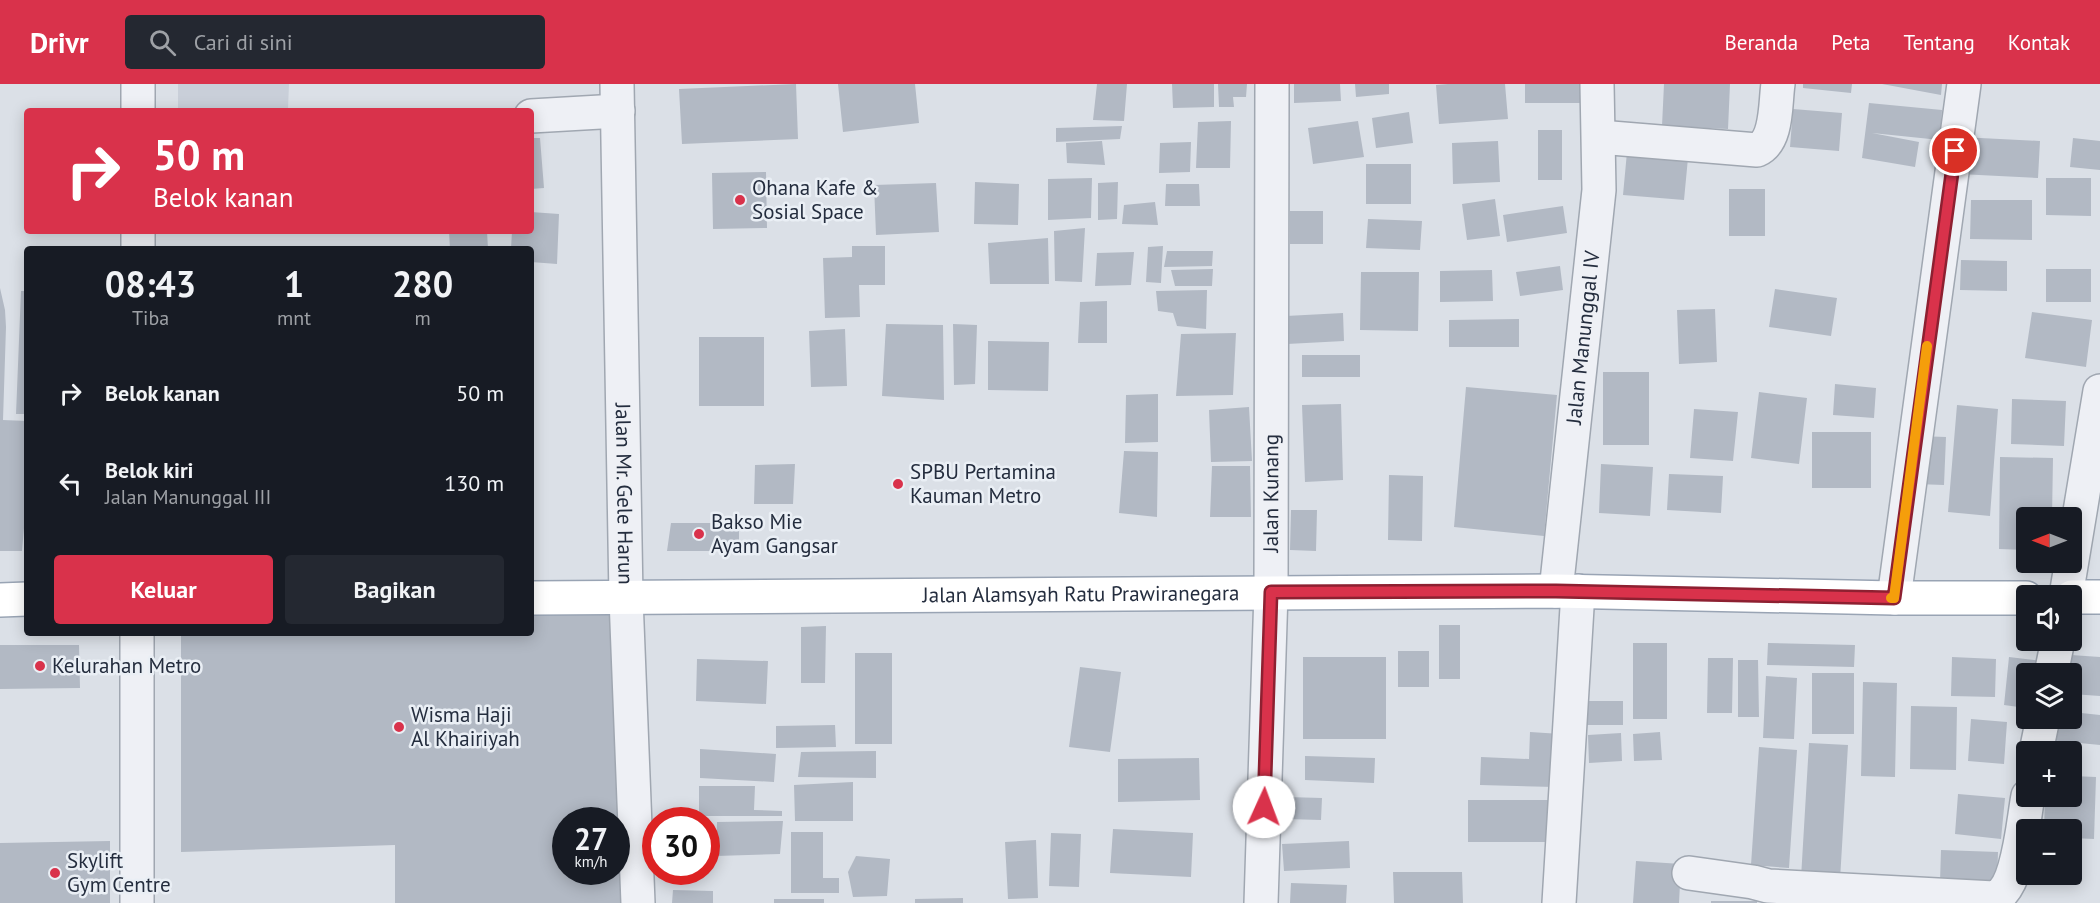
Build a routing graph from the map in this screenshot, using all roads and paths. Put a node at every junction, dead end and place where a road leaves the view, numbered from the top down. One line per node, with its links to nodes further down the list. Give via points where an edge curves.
1 (138, 84): 7 (street)
2 (1272, 84): 13 (street, Jalan Kunang)
3 (1596, 84): 9 (street, Jalan Manunggal IV)
4 (1778, 84): 9 (street, via 1770,138 1757,150)
5 (1964, 84): 18 (street)
6 (617, 97): 8 (street); 17 (street, Jalan Mr. Gele Harun)
7 (138, 108)
8 (534, 115)
9 (1599, 137): 12 (street, Jalan Manunggal IV, via 1599,190)
10 (2100, 392): 11 (street)
11 (2068, 585)
12 (1567, 591): 13 (main road, Jalan Alamsyah Ratu Prawiranegara); 18 (main road, Jalan Alamsyah Ratu Prawiranegara); 28 (street, Jalan Manunggal IV)
13 (1271, 592): 17 (main road, Jalan Alamsyah Ratu Prawiranegara); 27 (street, Jalan Kunang)
14 (2082, 597): 15 (main road)
15 (2100, 597)
16 (534, 598): 17 (main road, Jalan Alamsyah Ratu Prawiranegara)
17 (626, 598): 26 (street, Jalan Mr. Gele Harun)
18 (1894, 598): 19 (main road, Jalan Alamsyah Ratu Prawiranegara)
19 (2016, 598)
20 (24, 599): 21 (main road)
21 (0, 600)
22 (136, 636): 25 (street)
23 (2026, 807): 24 (street, via 2014,874 2005,890 1994,898 1768,886)
24 (1689, 873)
25 (137, 903)
26 (638, 903)
27 (1260, 903)
28 (1559, 903)

